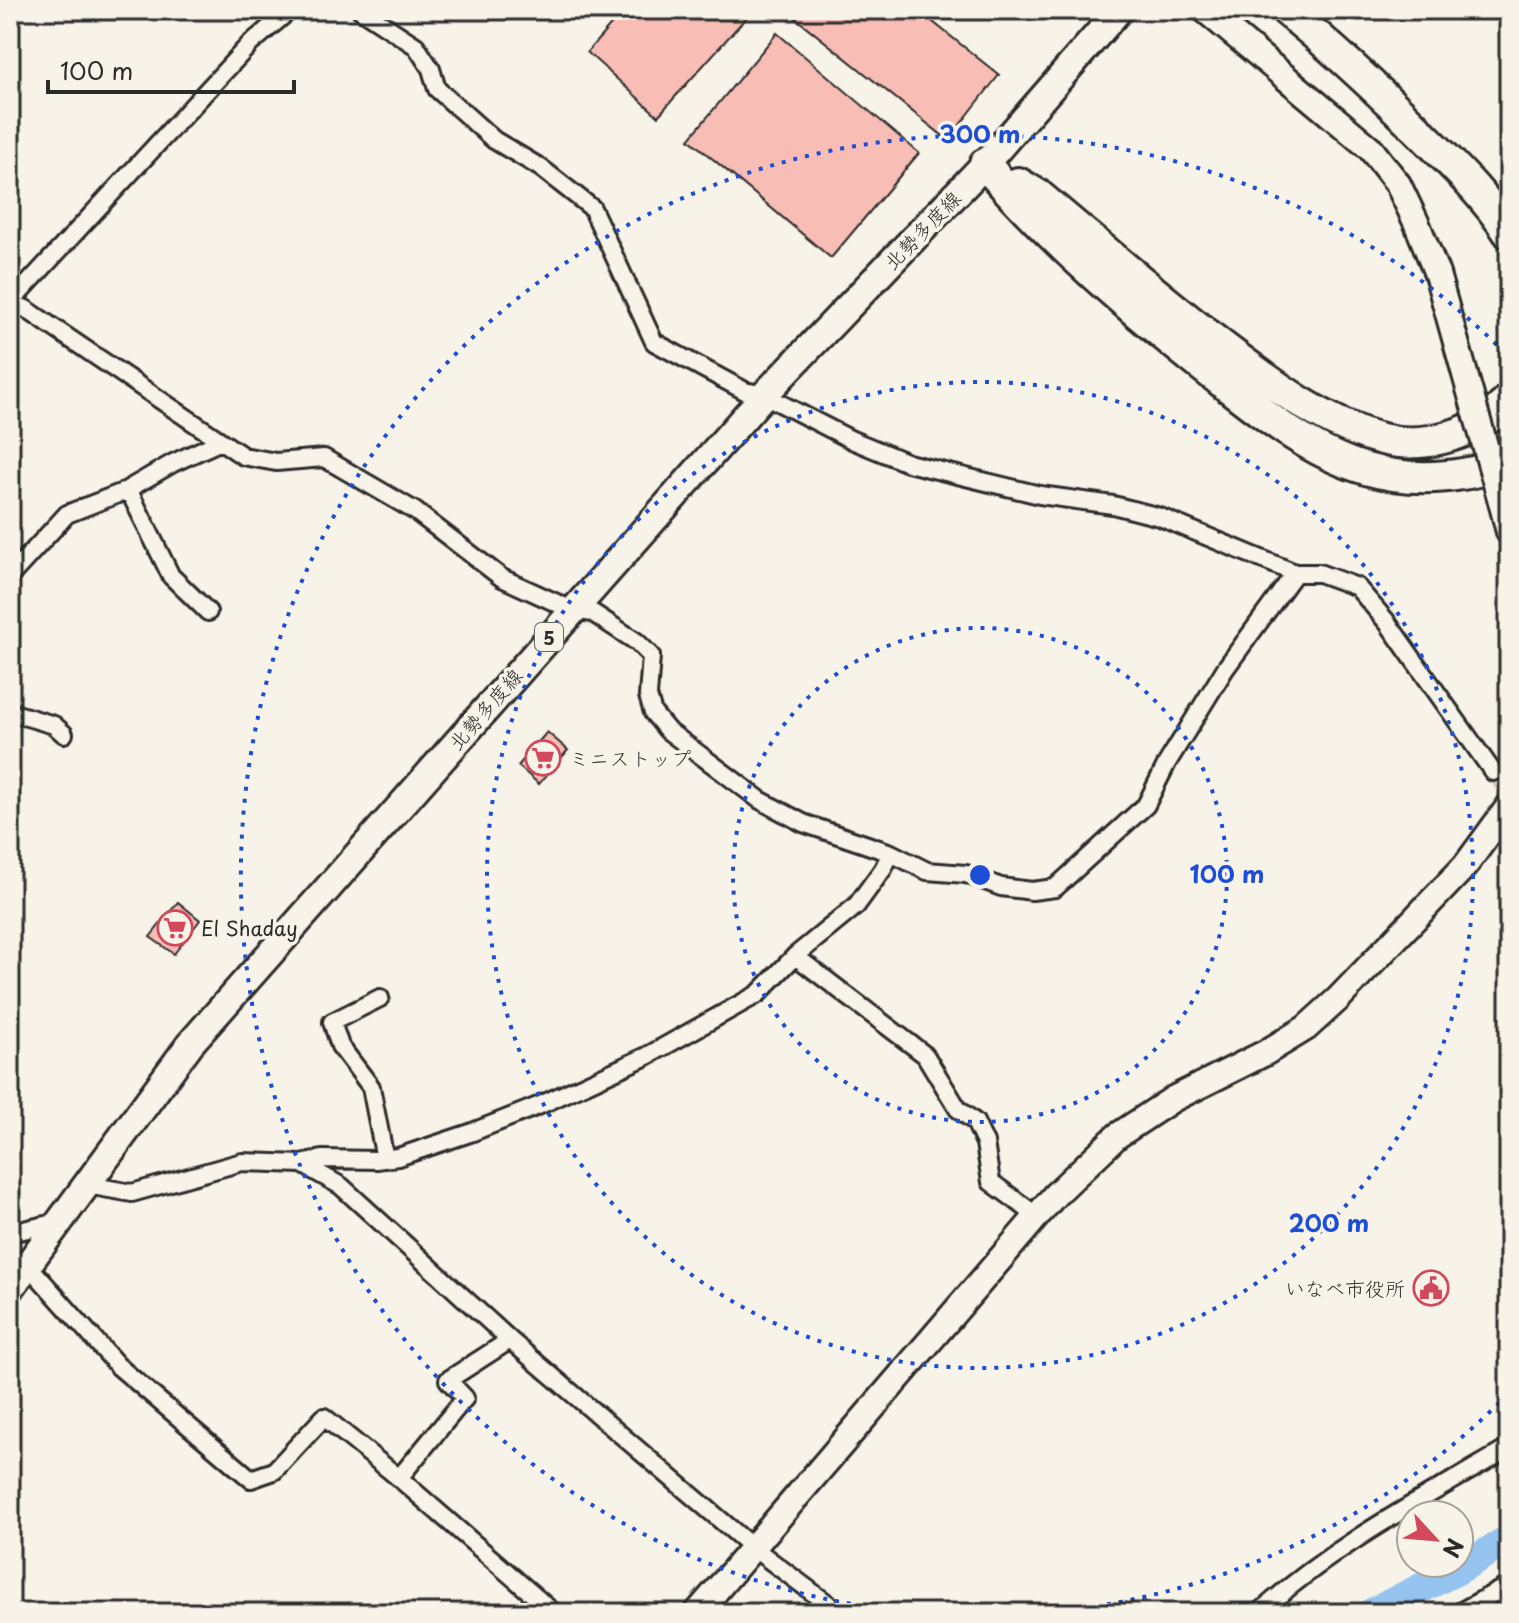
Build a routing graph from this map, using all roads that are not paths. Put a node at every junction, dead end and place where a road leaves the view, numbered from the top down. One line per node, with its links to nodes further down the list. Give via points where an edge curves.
1 (290, 10): 8 (street, via 249,45)
2 (361, 10): 9 (street, via 416,46 437,89 494,140 592,208 654,342 745,391)
3 (1119, 10): 6 (main road, 北勢多度線 / 5)
4 (1205, 10): 14 (street, bridge, via 1370,148 1398,184 1437,274)
5 (1286, 10): 7 (highway, via 1440,152)
6 (985, 164): 9 (main road, 北勢多度線 / 5); 10 (highway, via 1038,195 1237,357 1295,399 1343,425 1413,443 1456,434 1487,419); 12 (highway, via 1025,210 1145,320 1288,432 1365,469 1397,475 1462,475)
7 (1509, 233)
8 (10, 303): 11 (street)
9 (764, 395): 15 (street, via 908,463 1160,517); 17 (main road, 北勢多度線 / 5)
10 (1509, 399)
11 (221, 441): 13 (street); 17 (street, via 243,456 276,462 324,458 415,511 502,578)
12 (1509, 462)
13 (128, 489): 16 (street, via 67,514); 18 (street, via 171,576)
14 (1509, 532)
15 (1295, 573): 21 (street, via 1319,573 1357,587); 23 (street, via 1225,669 1146,805 1055,888 1001,887 966,874 927,871)
16 (10, 576)
17 (572, 610): 23 (street, via 593,613 651,656 648,696 667,730 760,800 803,823); 28 (main road, 北勢多度線 / 5, via 190,1044)
18 (208, 612)
19 (10, 712): 20 (street, via 54,725)
20 (64, 734)
21 (1493, 772)
22 (1509, 806): 29 (street, via 1465,866 1306,1028 1173,1099 1117,1136)
23 (891, 853): 24 (street, via 856,906)
24 (795, 956): 26 (street, via 758,994 647,1056 511,1117); 29 (street, via 925,1055 958,1109 975,1122 985,1143 991,1182)
25 (380, 998): 26 (street, via 332,1022 340,1046 371,1087)
26 (385, 1159): 27 (street)
27 (302, 1164): 28 (street, via 242,1162 132,1193); 34 (street, via 341,1186)
28 (87, 1185): 30 (main road, 北勢多度線 / 5)
29 (1037, 1216): 37 (street)
30 (59, 1222): 31 (street); 32 (main road, 北勢多度線 / 5)
31 (10, 1233)
32 (28, 1265): 33 (main road, 北勢多度線 / 5); 36 (street, via 118,1366 251,1479 274,1471 324,1417)
33 (10, 1289)
34 (510, 1340): 36 (street, via 448,1380 465,1398); 37 (street)
35 (1509, 1448): 42 (street, via 1330,1557)
36 (399, 1478): 40 (street)
37 (752, 1547): 39 (street); 41 (street)
38 (1509, 1585): 43 (street)
39 (833, 1611)
40 (554, 1613)
41 (697, 1613)
42 (1259, 1613)
43 (1458, 1613)

